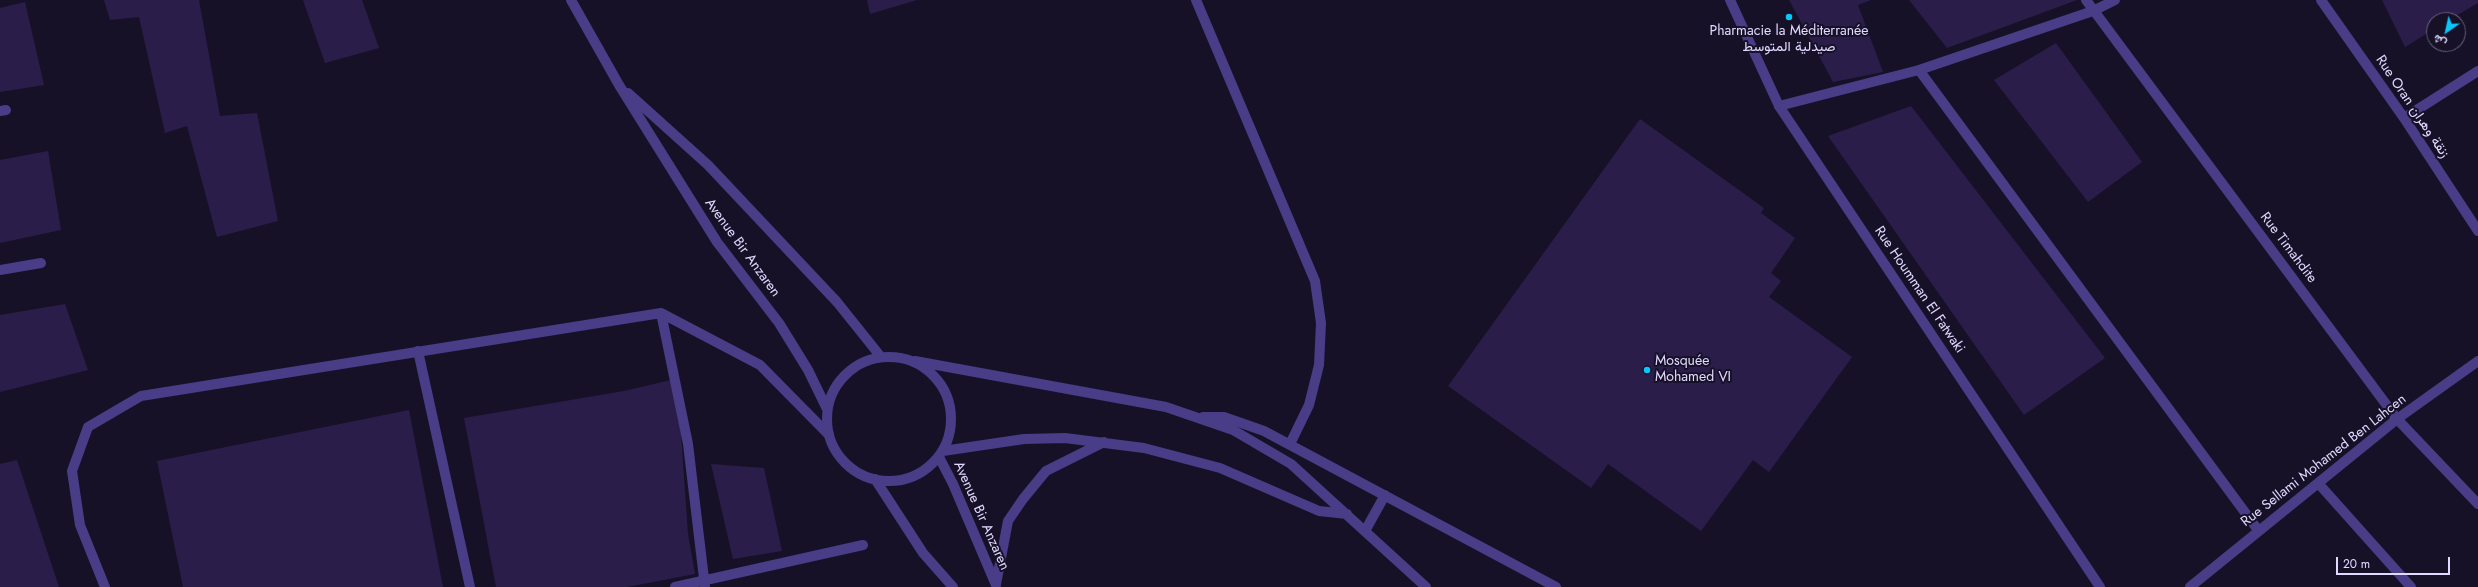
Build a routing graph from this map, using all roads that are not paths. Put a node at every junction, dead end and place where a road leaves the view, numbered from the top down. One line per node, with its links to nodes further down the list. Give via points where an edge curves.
1 (571, 0): 10 (street, Avenue Bir Anzaren)
2 (1196, 0): 26 (street, via 1315,281 1321,323 1319,364 1309,405)
3 (1730, 0): 11 (street, Rue Houmman El Fatwaki)
4 (2086, 0): 7 (street, Rue Timahdite)
5 (2115, 0): 7 (street)
6 (2322, 0): 12 (street, Rue Oran زنقة وهران)
7 (2094, 10): 8 (street); 23 (street, Rue Timahdite)
8 (1919, 70): 11 (street); 33 (street)
9 (2478, 71): 12 (street)
10 (619, 85): 18 (street, Avenue Bir Anzaren, via 708,165 837,302); 21 (street, Avenue Bir Anzaren, via 717,242 780,323 808,370)
11 (1780, 106): 44 (street, Rue Houmman El Fatwaki)
12 (2404, 118): 13 (street, Rue Oran زنقة وهران)
13 (2478, 231)
14 (41, 263): 15 (street)
15 (0, 270)
16 (661, 312): 17 (street); 24 (street, via 760,365); 36 (street, via 688,444)
17 (418, 351): 38 (street, via 141,396 88,427 72,471 80,525); 39 (street)
18 (881, 356): 19 (street); 21 (street, via 862,362 846,373 833,390)
19 (915, 361): 22 (street, via 1166,407); 27 (street, via 936,377 950,400 952,426)
20 (2478, 361): 23 (street, Rue Sellami Mohamed Ben Lahcen)
21 (827, 409): 24 (street)
22 (1202, 417): 26 (street, via 1224,417 1244,423); 32 (street, via 1233,430 1291,464)
23 (2397, 419): 29 (street, Rue Sellami Mohamed Ben Lahcen); 31 (street, Rue Timahdite)
24 (829, 436): 28 (street, via 846,464 859,474)
25 (1105, 442): 27 (street, via 1065,438 1024,438); 32 (street, via 1183,456 1257,482 1305,506 1333,514); 37 (street, via 1046,471 1024,499 1008,521)
26 (1290, 444): 30 (street)
27 (941, 454): 28 (street, via 917,475 889,481); 37 (street, Avenue Bir Anzaren)
28 (874, 479): 41 (street, via 923,553)
29 (2318, 483): 33 (street, Rue Sellami Mohamed Ben Lahcen); 46 (street)
30 (1385, 495): 34 (street); 43 (street)
31 (2478, 504)
32 (1347, 514): 34 (street)
33 (2258, 530): 45 (street, Rue Sellami Mohamed Ben Lahcen)
34 (1365, 532): 42 (street)
35 (863, 545): 36 (street)
36 (704, 584): 40 (street)
37 (996, 586)
38 (105, 587)
39 (470, 587)
40 (675, 587)
41 (953, 587)
42 (1426, 587)
43 (1556, 587)
44 (2100, 587)
45 (2190, 587)
46 (2411, 587)

